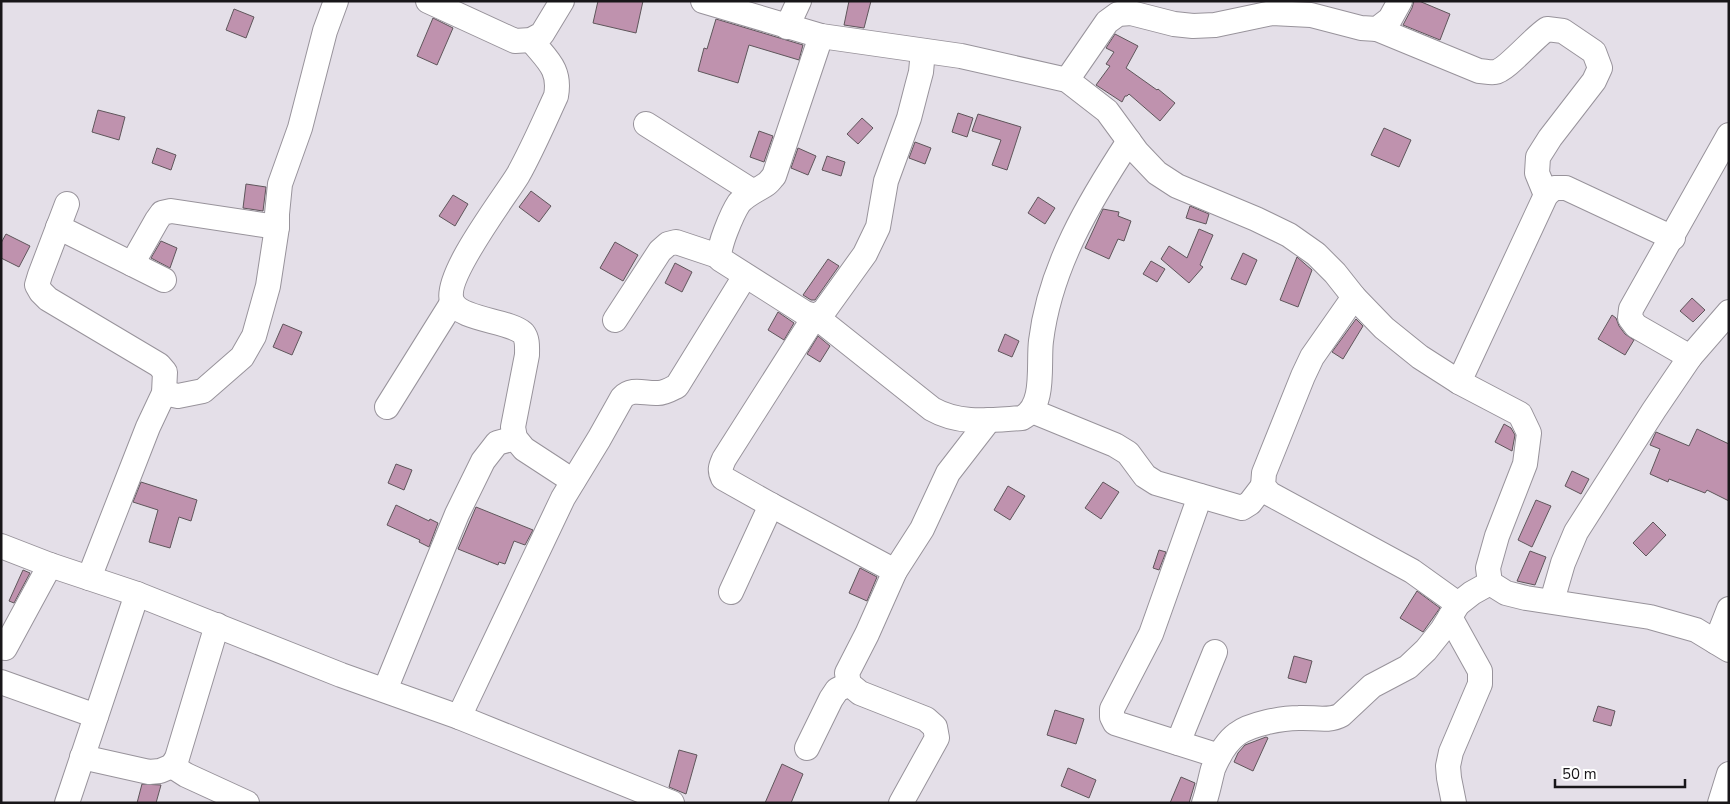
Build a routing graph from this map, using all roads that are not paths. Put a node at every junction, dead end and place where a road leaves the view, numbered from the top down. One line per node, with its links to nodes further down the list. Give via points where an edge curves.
1 (336, 1): 22 (street, via 300,128 280,184)
2 (428, 1): 12 (street, via 515,41)
3 (562, 1): 12 (street, via 542,34)
4 (703, 1): 7 (street)
5 (799, 1): 9 (street)
6 (1400, 1): 10 (street, via 1390,19)
7 (743, 7): 9 (street)
8 (1116, 8): 10 (street, via 1193,26 1215,26 1272,13 1310,15); 14 (street)
9 (787, 27): 11 (street)
10 (1377, 29): 19 (street, via 1479,71 1496,72 1547,29 1563,31 1594,52 1600,68 1594,81 1538,157 1537,174)
11 (820, 36): 13 (street); 18 (street, via 774,176 766,185)
12 (531, 40): 29 (street, via 556,72 559,85 556,96 519,173 452,283)
13 (923, 51): 14 (street, via 961,56); 31 (street, via 909,118 886,181 878,227 865,254 824,311)
14 (1067, 80): 17 (street, via 1107,112)
15 (646, 124): 18 (street)
16 (1729, 135): 23 (street)
17 (1129, 141): 28 (street, via 1157,173 1176,186 1289,235 1316,254); 37 (street, via 1092,198 1061,261 1041,341 1038,398)
18 (752, 191): 24 (street, via 739,204)
19 (1546, 195): 23 (street, via 1554,188 1566,188); 34 (street)
20 (67, 204): 21 (street)
21 (58, 227): 25 (street); 35 (street, via 37,285 41,292 158,365 165,372)
22 (277, 227): 25 (street, via 170,211 162,213); 35 (street, via 261,316 242,357 203,391 178,396)
23 (1672, 238): 33 (street, via 1631,309 1630,318 1636,326)
24 (718, 256): 26 (street); 32 (street, via 676,242 668,244 660,251)
25 (132, 264): 27 (street)
26 (745, 276): 31 (street, via 804,313); 40 (street, via 677,386 659,393 635,391 626,394)
27 (164, 280)
28 (1354, 297): 34 (street, via 1391,334); 41 (street, via 1312,357 1264,473)
29 (452, 303): 36 (street); 39 (street, via 461,310 512,327 523,334 528,343 513,427)
30 (1729, 312): 33 (street)
31 (815, 316): 38 (street, via 932,409 965,420); 43 (street, via 721,466 724,478)
32 (615, 320)
33 (1690, 357): 51 (street, via 1576,532)
34 (1459, 382): 48 (street, via 1520,414 1529,433 1525,464 1488,568)
35 (164, 393): 47 (street)
36 (387, 407)
37 (1032, 411): 38 (street, via 1022,418); 42 (street, via 1115,445 1128,453 1145,476 1156,483)
38 (989, 420): 46 (street, via 948,473 922,529)
39 (515, 438): 40 (street, via 524,449); 60 (street, via 497,443 483,461 457,514)
40 (573, 481): 62 (street)
41 (1262, 486): 42 (street, via 1250,503 1242,508); 53 (street, via 1270,494 1412,571)
42 (1200, 496): 63 (street, via 1151,634 1112,710 1115,723)
43 (770, 505): 46 (street); 49 (street)
44 (1, 546): 45 (street)
45 (50, 565): 47 (street); 56 (street)
46 (895, 571): 59 (street, via 847,674)
47 (89, 578): 50 (street)
48 (1490, 584): 51 (street, via 1513,595); 53 (street, via 1472,593)
49 (731, 592)
50 (137, 594): 54 (street); 61 (street)
51 (1552, 601): 55 (street, via 1650,617 1696,630)
52 (1729, 609): 55 (street)
53 (1454, 611): 65 (street, via 1426,650 1408,667 1372,686 1341,715 1335,718 1293,718 1246,729 1229,742); 74 (street, via 1480,671 1480,684 1450,752 1448,778)
54 (217, 625): 60 (street); 67 (street)
55 (1722, 646)
56 (5, 648)
57 (1215, 652): 63 (street)
58 (1, 682): 61 (street)
59 (848, 684): 64 (street, via 837,690 831,699); 72 (street, via 860,693 926,719 935,727 937,738)
60 (385, 690): 62 (street)
61 (96, 716): 66 (street)
62 (459, 717): 71 (street)
63 (1178, 743): 65 (street)
64 (807, 748)
65 (1220, 756): 73 (street)
66 (82, 757): 67 (street, via 148,772); 69 (street)
67 (172, 766): 70 (street)
68 (1729, 774): 75 (street)
69 (67, 803)
70 (247, 803)
71 (672, 803)
72 (901, 803)
73 (1204, 803)
74 (1454, 803)
75 (1720, 803)

